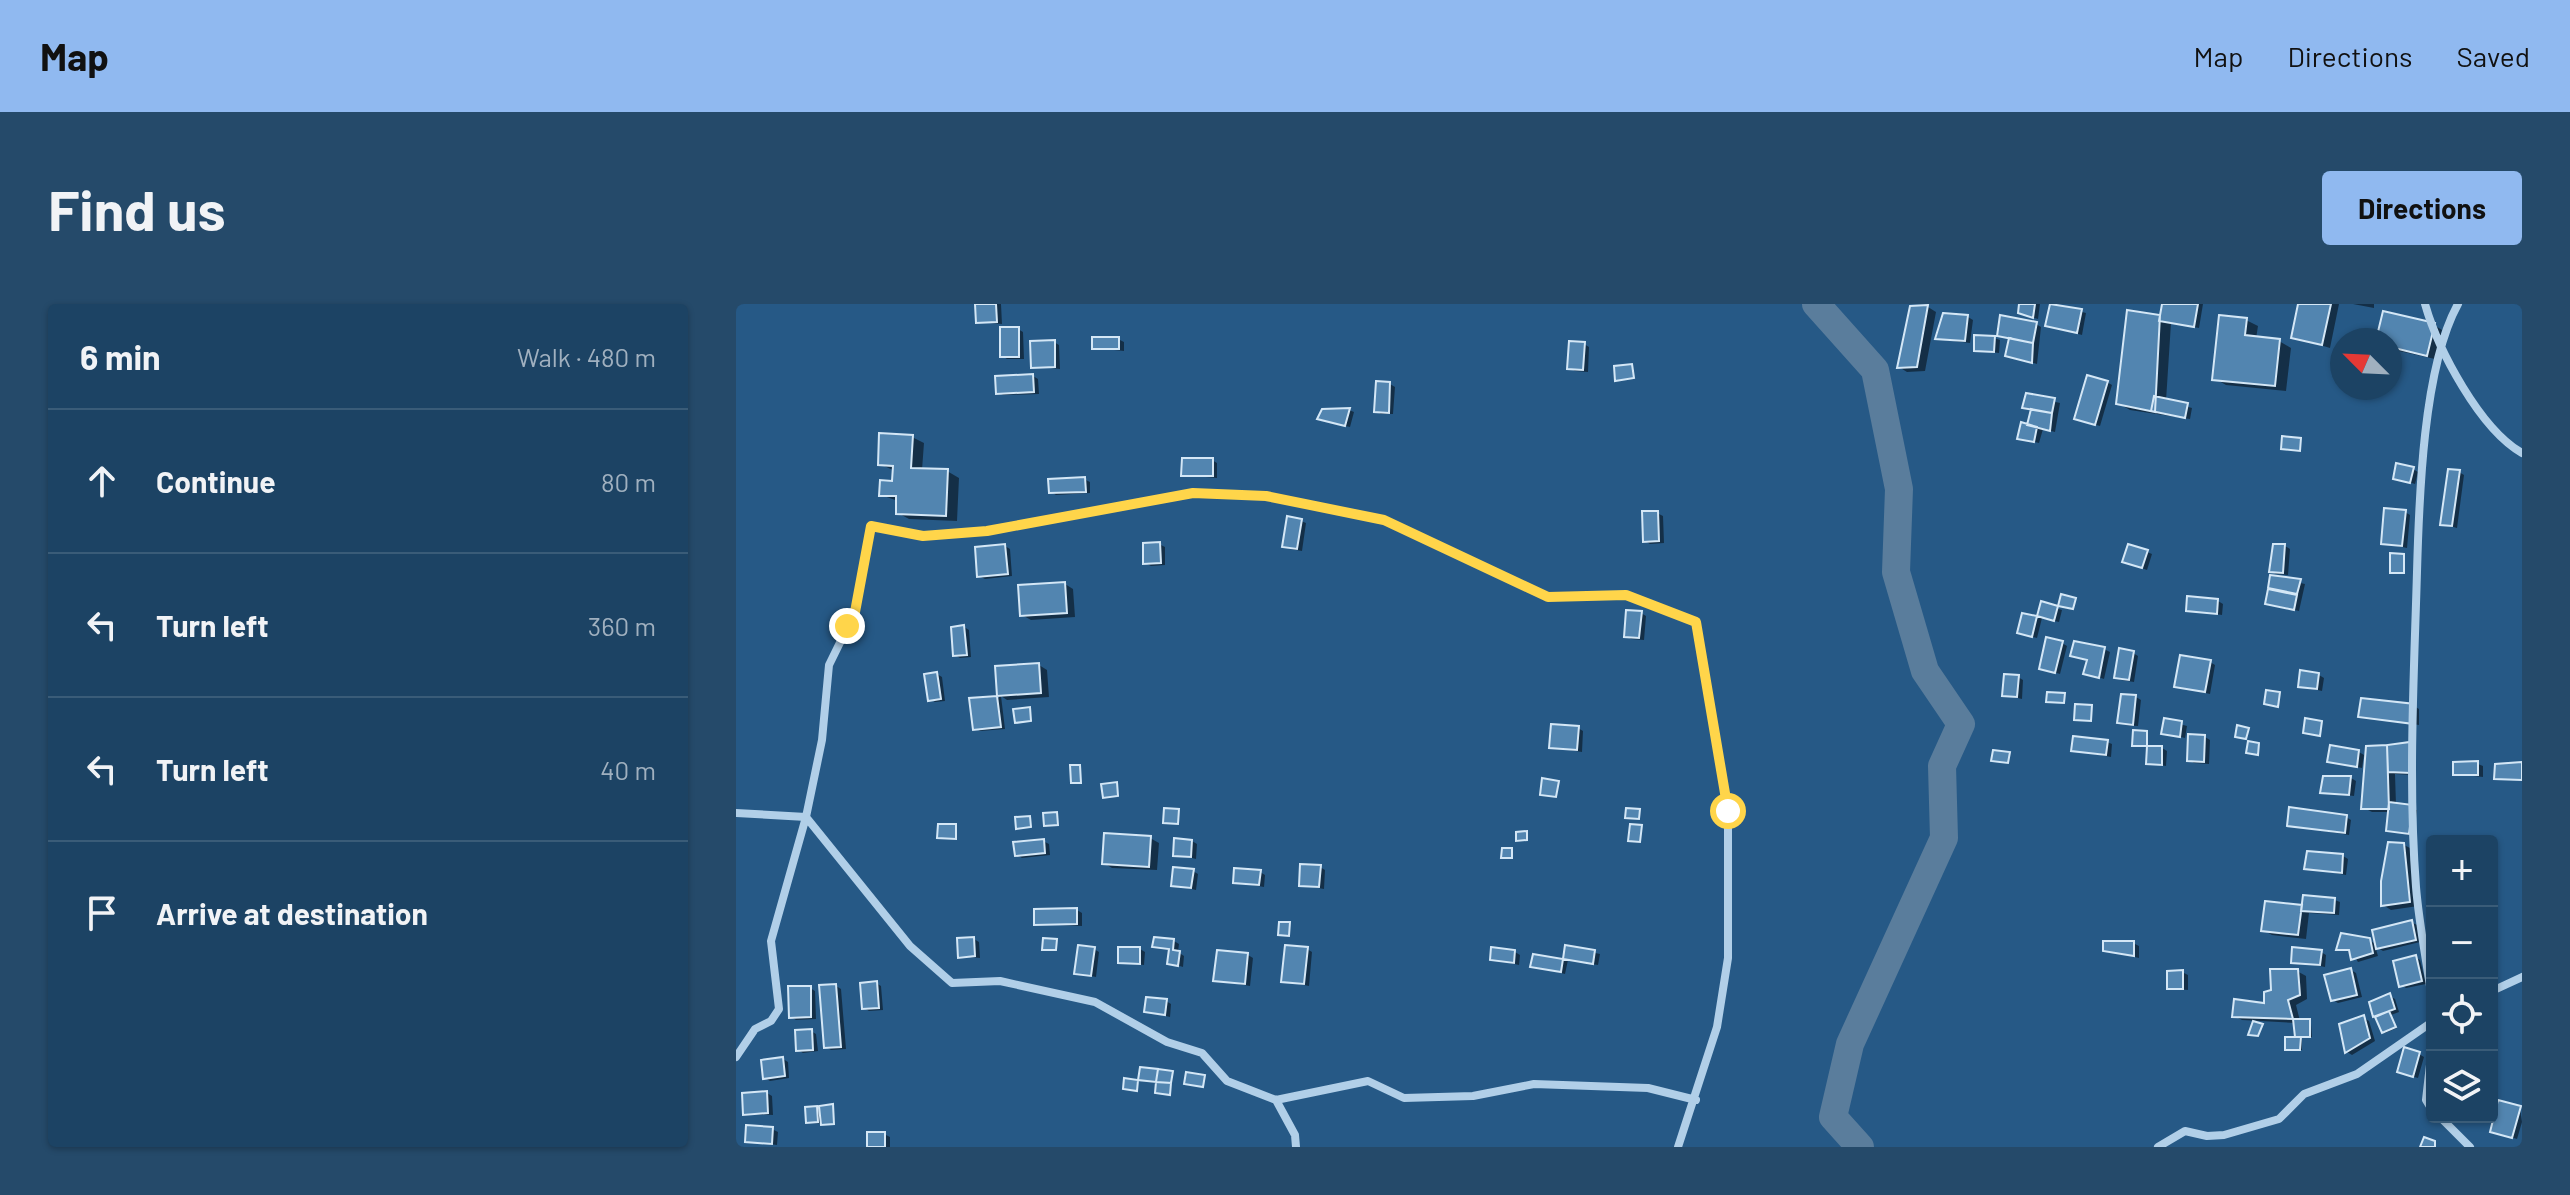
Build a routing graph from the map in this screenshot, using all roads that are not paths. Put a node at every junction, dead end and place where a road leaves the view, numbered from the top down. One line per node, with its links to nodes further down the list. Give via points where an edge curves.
1 (2425, 304): 3 (street)
2 (2458, 304): 3 (street)
3 (2441, 346): 4 (street, via 2486,418); 8 (street, via 2418,531 2413,804 2416,888)
4 (2522, 453)
5 (736, 813): 6 (street)
6 (806, 817): 11 (street, via 771,941 779,1009 771,1021 755,1029); 12 (street, via 910,946 952,983 1000,981 1095,1002 1167,1042 1202,1053 1227,1081); 13 (street, via 822,740 829,665 855,612 871,526 923,536 987,531 1193,493 1266,496 1384,520 1548,597 1626,595 1696,622 1728,811 1728,958 1717,1027)
7 (2522, 977): 9 (street)
8 (2429, 979)
9 (2498, 988)
10 (2426, 1026): 17 (street, via 2357,1074 2304,1094 2279,1119 2224,1135 2185,1131)
11 (736, 1057)
12 (1276, 1100): 13 (street, via 1368,1081 1404,1098 1473,1096 1534,1084 1648,1088); 15 (street)
13 (1696, 1100): 16 (street)
14 (2446, 1123): 18 (street)
15 (1296, 1147)
16 (1678, 1147)
17 (2158, 1147)
18 (2470, 1147)

